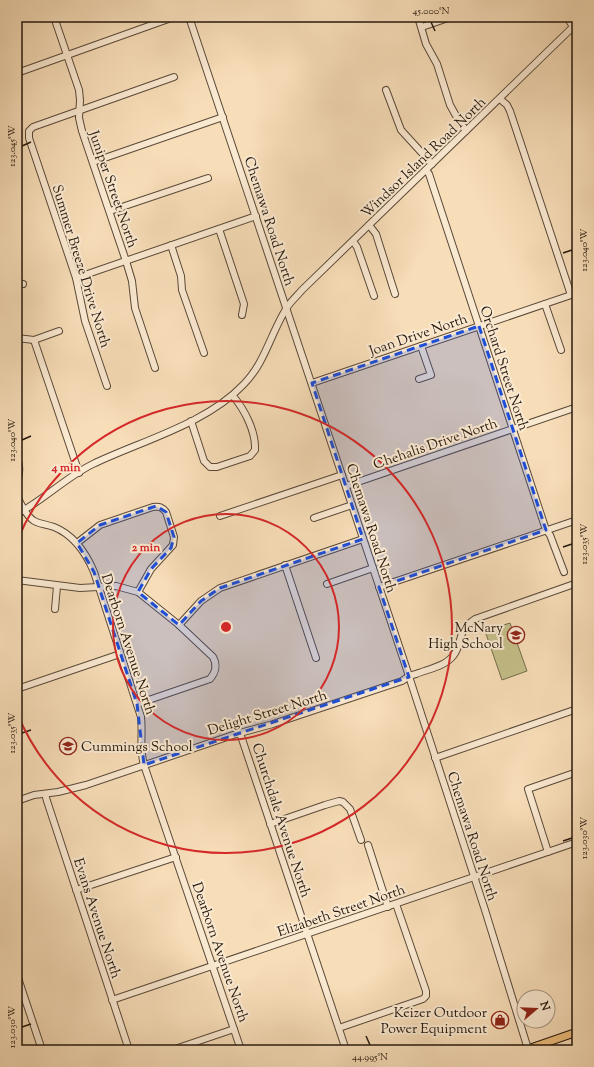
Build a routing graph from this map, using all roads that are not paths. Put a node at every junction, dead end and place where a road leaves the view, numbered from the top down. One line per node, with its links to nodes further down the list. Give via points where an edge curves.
1 (54, 17): 9 (street, Juniper Street North)
2 (174, 17): 9 (street)
3 (189, 17): 15 (street, Chemawa Road North)
4 (418, 17): 8 (street)
5 (451, 17): 8 (street)
6 (567, 17): 7 (street)
7 (575, 25): 13 (street, Windsor Island Road North)
8 (422, 27): 16 (street, via 450,105)
9 (67, 55): 10 (street); 14 (street, Juniper Street North, via 79,90)
10 (17, 73)
11 (174, 77): 14 (street)
12 (386, 90): 18 (street, via 401,130)
13 (500, 99): 16 (street, Windsor Island Road North); 30 (street, via 510,111)
14 (80, 110): 17 (street, Juniper Street North, via 82,131); 28 (street, Summer Breeze Drive North, via 33,127 29,131 29,138)
15 (223, 117): 17 (street); 22 (street, Chemawa Road North)
16 (466, 131): 18 (street, Windsor Island Road North)
17 (93, 162): 21 (street, Juniper Street North)
18 (432, 164): 19 (street, Windsor Island Road North)
19 (426, 170): 23 (street, Windsor Island Road North); 35 (street, Orchard Street North)
20 (208, 178): 21 (street)
21 (110, 211): 27 (street, Juniper Street North)
22 (256, 216): 24 (street); 33 (street, Chemawa Road North)
23 (369, 225): 25 (street, Windsor Island Road North); 29 (street, via 376,234)
24 (219, 228): 26 (street); 34 (street, via 244,304)
25 (353, 241): 31 (street); 33 (street, Windsor Island Road North)
26 (171, 245): 27 (street); 41 (street, via 181,276 182,290)
27 (126, 261): 28 (street); 42 (street, Juniper Street North, via 132,281 135,308)
28 (76, 278): 45 (street, Summer Breeze Drive North, via 85,321)
29 (395, 294)
30 (574, 294): 32 (street, Joan Drive North)
31 (374, 296)
32 (545, 304): 35 (street, Joan Drive North); 40 (street)
33 (286, 308): 44 (street, Chemawa Road North); 46 (street, Windsor Island Road North, via 259,365)
34 (242, 314)
35 (479, 326): 39 (street, Joan Drive North); 49 (street, Orchard Street North)
36 (59, 331): 38 (street)
37 (17, 338): 38 (street)
38 (34, 340): 51 (street)
39 (421, 346): 43 (street, via 431,375); 44 (street, Joan Drive North)
40 (561, 350)
41 (204, 353)
42 (155, 368)
43 (419, 379)
44 (312, 383): 52 (street, Chemawa Road North)
45 (107, 386)
46 (233, 396): 48 (street, Windsor Island Road North); 48 (street, via 246,415 255,440 255,450 250,456 210,467 204,461)
47 (577, 407): 49 (street, Chehalis Drive North)
48 (191, 421): 51 (street, Windsor Island Road North)
49 (512, 430): 53 (street, Chehalis Drive North); 60 (street, Orchard Street North)
50 (17, 457): 55 (street, Dearborn Avenue North, via 20,469 17,495)
51 (79, 473): 55 (street, Windsor Island Road North)
52 (342, 474): 53 (street, Chemawa Road North); 57 (street)
53 (346, 486): 54 (street, Chemawa Road North)
54 (352, 505): 58 (street); 61 (street, Chemawa Road North)
55 (25, 510): 56 (street, Windsor Island Road North); 62 (street, Dearborn Avenue North, via 33,521 64,533)
56 (17, 514)
57 (220, 516)
58 (314, 518)
59 (577, 520): 60 (street)
60 (546, 530): 65 (street, Orchard Street North); 71 (street)
61 (363, 539): 63 (street); 64 (street, Chemawa Road North)
62 (77, 543): 70 (street, Dearborn Avenue North, via 90,563); 72 (street, via 100,525 153,507 164,509 174,537 173,545 151,569)
63 (285, 565): 74 (street, via 214,591); 76 (street)
64 (373, 568): 68 (street); 71 (street, Chemawa Road North)
65 (564, 572)
66 (17, 580): 69 (street)
67 (577, 583): 77 (street, Delight Street North, via 475,619 464,629 456,651 450,659 441,666)
68 (327, 584)
69 (57, 586): 70 (street); 73 (street)
70 (98, 587): 72 (street, via 116,586); 75 (street, Dearborn Avenue North)
71 (379, 587): 77 (street, Chemawa Road North)
72 (138, 592): 74 (street)
73 (55, 609)
74 (179, 625): 79 (street, via 210,653 215,661 215,671 210,679)
75 (120, 654): 78 (street); 79 (street, Dearborn Avenue North)
76 (316, 658)
77 (409, 677): 81 (street, Delight Street North); 82 (street, Chemawa Road North)
78 (17, 689)
79 (137, 704): 83 (street, Dearborn Avenue North, via 141,717 140,750)
80 (577, 709): 82 (street)
81 (240, 733): 83 (street, Delight Street North); 87 (street, Churchdale Avenue North)
82 (435, 758): 93 (street, Chemawa Road North)
83 (144, 765): 85 (street, Delight Street North, via 86,785); 92 (street, Dearborn Avenue North)
84 (577, 772): 91 (street, via 528,789)
85 (45, 794): 86 (street, Delight Street North); 94 (street, Evans Avenue North)
86 (17, 801)
87 (270, 824): 88 (street, via 339,801 347,804 350,809); 97 (street, Churchdale Avenue North)
88 (361, 840)
89 (577, 842): 91 (street, Elizabeth Street North)
90 (368, 845): 96 (street)
91 (548, 852): 93 (street, Elizabeth Street North)
92 (176, 857): 94 (street); 98 (street, Dearborn Avenue North)
93 (474, 877): 95 (street, Elizabeth Street North); 109 (street, Chemawa Road North)
94 (76, 890): 100 (street, Evans Avenue North)
95 (396, 904): 96 (street, Elizabeth Street North); 101 (street, via 426,996)
96 (388, 907): 97 (street, Elizabeth Street North)
97 (308, 934): 98 (street, Elizabeth Street North); 101 (street, Churchdale Avenue North)
98 (213, 965): 100 (street, Elizabeth Street North); 102 (street, Dearborn Avenue North)
99 (17, 975): 104 (street)
100 (112, 1000): 105 (street, Evans Avenue North)
101 (339, 1028): 108 (street, Churchdale Avenue North)
102 (234, 1029): 106 (street); 107 (street, Dearborn Avenue North)
103 (577, 1032): 109 (main road)
104 (42, 1050)
105 (129, 1050)
106 (172, 1050)
107 (241, 1050)
108 (346, 1050)
109 (527, 1050)

